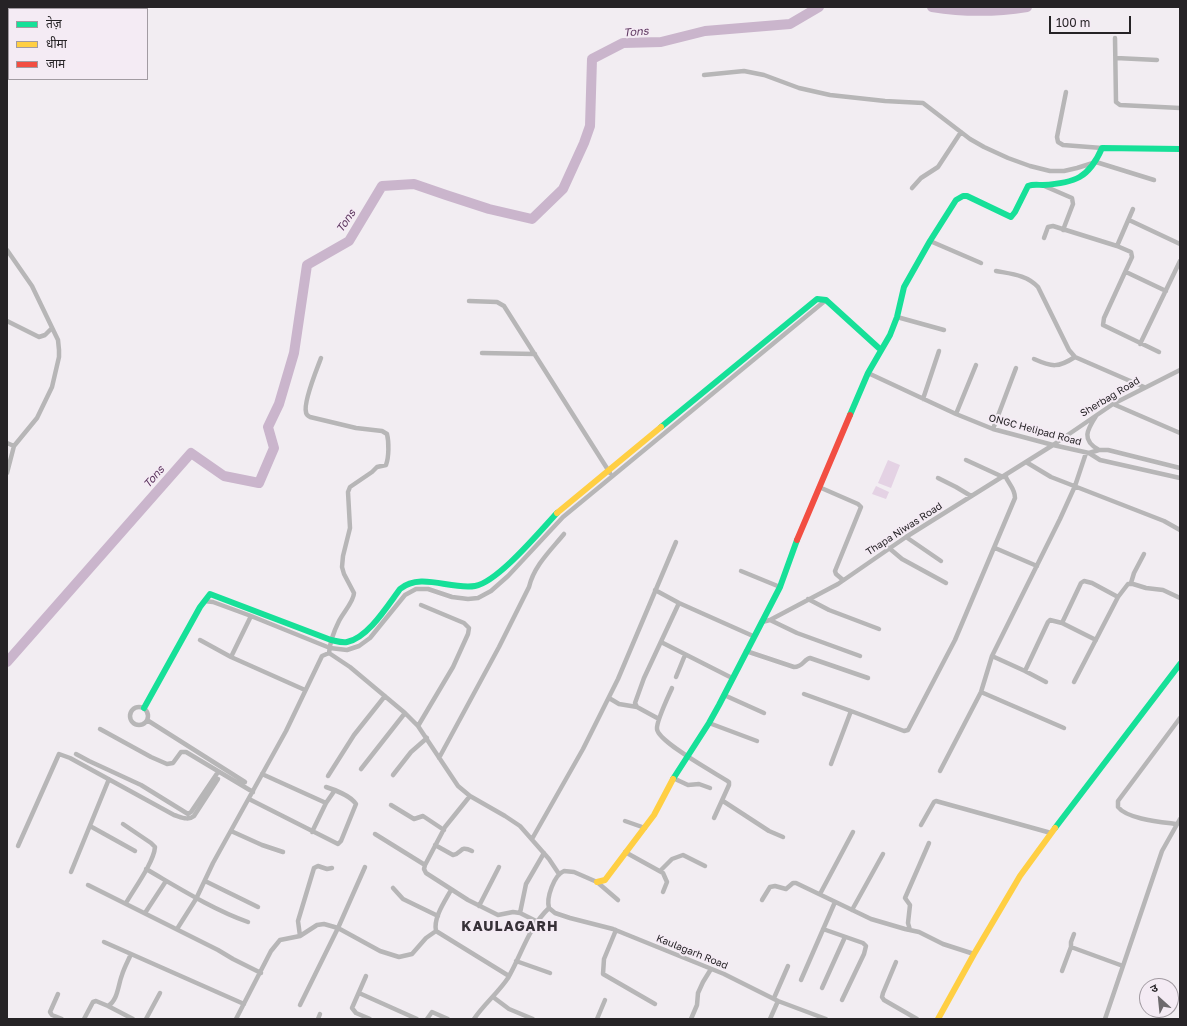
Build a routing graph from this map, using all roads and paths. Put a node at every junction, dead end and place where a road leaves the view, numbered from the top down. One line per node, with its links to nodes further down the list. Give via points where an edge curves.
1 (1115, 38): 2 (street)
2 (1116, 58): 3 (street); 6 (street, via 1118,104)
3 (1157, 60)
4 (704, 75): 7 (street, via 744,71 830,95 924,103)
5 (1066, 92): 8 (street, via 1058,142 1062,145)
6 (1180, 108)
7 (961, 132): 10 (street, via 1008,158 1043,169 1064,171); 13 (street, via 938,167 921,178)
8 (1102, 148): 9 (street); 10 (street)
9 (1180, 149)
10 (1096, 162): 11 (street); 12 (street, via 1090,170 1071,181)
11 (1154, 180)
12 (1042, 185): 16 (street, via 1072,198 1073,204); 18 (street, via 1028,186 1011,217 967,196 959,197)
13 (912, 188)
14 (1133, 209): 15 (street)
15 (1129, 220): 19 (street); 20 (street)
16 (1063, 230): 17 (street, via 1050,226); 20 (street)
17 (1044, 238)
18 (930, 241): 23 (street); 29 (street, via 904,287)
19 (1180, 244)
20 (1117, 246): 25 (street, via 1132,254)
21 (7, 250): 31 (street, via 27,278)
22 (1180, 261): 26 (street)
23 (981, 263)
24 (996, 271): 41 (street, via 1033,281)
25 (1126, 272): 26 (street); 34 (street, via 1102,325)
26 (1166, 291): 34 (street)
27 (826, 300): 33 (street, via 817,299); 35 (street); 36 (street)
28 (469, 301): 40 (street, via 497,302 504,306)
29 (897, 317): 32 (street); 36 (street, via 890,335)
30 (7, 321): 31 (street, via 39,337)
31 (51, 329): 59 (street, via 58,340 59,350 52,387 37,418)
32 (944, 330)
33 (761, 344): 35 (street); 54 (street)
34 (1140, 344): 38 (street)
35 (766, 349): 56 (street)
36 (880, 350): 47 (street)
37 (939, 352): 49 (street)
38 (1159, 352)
39 (482, 353): 40 (street)
40 (535, 354): 65 (street)
41 (1075, 357): 43 (street, via 1053,366); 48 (street)
42 (321, 358): 102 (street, via 307,400 307,415 356,428 382,431 388,438 386,465 377,467 350,487 348,492 350,528 342,567 354,596)
43 (1034, 359)
44 (976, 365): 51 (street)
45 (1016, 368): 53 (street)
46 (1180, 370): 48 (street, Sherbag Road)
47 (868, 373): 49 (street, ONGC Helipad Road); 72 (street)
48 (1144, 387): 50 (street, Sherbag Road)
49 (923, 399): 51 (street, ONGC Helipad Road)
50 (1113, 404): 52 (street, Sherbag Road); 55 (street)
51 (956, 414): 53 (street, ONGC Helipad Road)
52 (1097, 414): 58 (street, Sherbag Road); 60 (street, via 1088,431 1087,439)
53 (993, 429): 58 (street, ONGC Helipad Road)
54 (657, 430): 56 (street); 65 (street)
55 (1180, 433)
56 (662, 435): 67 (street)
57 (7, 443): 59 (street)
58 (1053, 445): 61 (street, ONGC Helipad Road); 63 (street, Thapa Niwas Road)
59 (14, 446): 66 (street)
60 (1099, 450): 61 (street); 64 (street)
61 (1087, 453): 70 (street, ONGC Helipad Road, via 1100,460); 71 (street)
62 (966, 460): 68 (street)
63 (1026, 462): 68 (street, Thapa Niwas Road); 71 (street, via 1051,477)
64 (1180, 468)
65 (608, 470): 67 (street); 102 (street, via 558,512 503,570 486,582 467,587 422,581 406,585 356,639 346,642)
66 (7, 473)
67 (612, 476): 105 (street, via 563,517 491,591 478,598 468,599 428,589 416,590 405,595 370,638 360,646 347,650)
68 (1004, 476): 73 (street, Thapa Niwas Road); 79 (street, via 1014,489 1015,496)
69 (938, 478): 73 (street)
70 (1180, 478)
71 (1075, 486): 74 (street, via 1164,521); 82 (street)
72 (819, 487): 84 (street, via 861,507 836,571); 87 (street)
73 (971, 496): 76 (street, Thapa Niwas Road)
74 (1180, 530)
75 (564, 534): 142 (street, via 538,565 499,647)
76 (906, 537): 78 (street, Thapa Niwas Road); 81 (street)
77 (676, 542): 88 (street)
78 (889, 548): 84 (street, Thapa Niwas Road); 86 (street, via 902,559)
79 (995, 548): 82 (street); 128 (street, via 955,640 908,730 904,731)
80 (1144, 554): 85 (street)
81 (941, 561)
82 (1038, 566): 110 (street)
83 (741, 571): 87 (street)
84 (843, 580): 92 (street, Thapa Niwas Road)
85 (1131, 583): 89 (street); 90 (street, via 1163,590)
86 (946, 584)
87 (780, 587): 97 (street)
88 (655, 590): 93 (street); 125 (street, via 628,658)
89 (1118, 597): 98 (street, via 1084,581); 103 (street)
90 (1180, 598)
91 (204, 600): 95 (street); 102 (street, via 212,594); 127 (street)
92 (808, 600): 96 (street, Thapa Niwas Road); 99 (street)
93 (679, 603): 100 (street); 104 (street)
94 (421, 605): 135 (street, via 464,623 469,628 453,667)
95 (251, 616): 105 (street); 111 (street)
96 (770, 620): 97 (street, Thapa Niwas Road); 109 (street, via 797,633)
97 (762, 622): 100 (street)
98 (1062, 623): 103 (street); 113 (street, via 1052,620 1048,622)
99 (879, 629)
100 (753, 636): 106 (street)
101 (200, 640): 111 (street)
102 (331, 640): 105 (street)
103 (1096, 640): 118 (street)
104 (661, 642): 108 (street); 126 (street, via 638,691 635,703)
105 (330, 648): 107 (street)
106 (746, 651): 115 (street); 116 (street, via 794,667 802,665 810,658)
107 (329, 653): 120 (street, via 322,656); 124 (street)
108 (685, 655): 114 (street); 115 (street)
109 (860, 656)
110 (992, 656): 113 (street); 121 (street)
111 (231, 657): 120 (street)
112 (1180, 664): 175 (street)
113 (1025, 671): 117 (street)
114 (676, 677)
115 (732, 678): 123 (street)
116 (868, 678)
117 (1046, 682)
118 (1074, 682)
119 (672, 688): 132 (street)
120 (305, 690): 147 (street)
121 (980, 692): 137 (street); 145 (street)
122 (804, 694): 128 (street)
123 (724, 695): 130 (street); 134 (street)
124 (385, 696): 129 (street); 149 (street, via 354,735)
125 (608, 698): 126 (street, via 619,704); 178 (street, via 583,749)
126 (637, 707): 132 (street)
127 (144, 708): 133 (street, via 148,713); 133 (street, via 133,708 129,715 134,724 138,725)
128 (851, 710): 143 (street)
129 (405, 713): 135 (street); 144 (street)
130 (764, 713)
131 (1180, 718): 167 (street, via 1118,801 1121,811 1131,816)
132 (659, 719): 141 (street, via 656,729 659,735)
133 (147, 720): 153 (street)
134 (709, 723): 139 (street); 141 (street)
135 (418, 726): 138 (street)
136 (100, 728): 146 (street, via 167,764 173,763 183,751)
137 (1064, 728)
138 (426, 738): 142 (street); 148 (street)
139 (757, 740)
140 (76, 754): 146 (street, via 141,785 188,814)
141 (687, 756): 150 (street); 160 (street, via 729,782)
142 (439, 758): 158 (street, via 458,786)
143 (831, 764)
144 (361, 769)
145 (940, 771)
146 (218, 772): 157 (street)
147 (262, 774): 157 (street); 161 (street)
148 (393, 775)
149 (328, 776)
150 (674, 778): 155 (street, via 688,785 699,784); 170 (street)
151 (108, 779): 152 (street, via 184,819 191,819 198,811); 169 (street); 181 (street, via 59,754)
152 (218, 780)
153 (245, 782)
154 (326, 786): 156 (street)
155 (710, 788)
156 (335, 790): 161 (street); 173 (street, via 356,804 341,841 336,844)
157 (253, 792): 159 (street)
158 (470, 796): 171 (street); 178 (street, via 514,822)
159 (249, 800): 172 (street); 173 (street)
160 (723, 801): 163 (street); 177 (street, via 769,831)
161 (326, 803): 173 (street)
162 (391, 806): 171 (street, via 414,819 423,816)
163 (714, 818)
164 (1180, 819): 167 (street)
165 (625, 821): 170 (street)
166 (123, 824): 193 (street, via 155,848)
167 (1176, 824): 235 (street, via 1162,851)
168 (921, 825): 175 (street, via 936,801)
169 (90, 826): 182 (street); 195 (street)
170 (645, 828): 185 (street)
171 (444, 830): 180 (street)
172 (231, 831): 184 (street); 198 (street)
173 (312, 832)
174 (853, 832): 204 (street)
175 (1051, 833): 231 (street, via 1020,876)
176 (376, 834): 188 (street)
177 (783, 837)
178 (532, 839): 186 (street)
179 (929, 843): 223 (street, via 905,898 910,905)
180 (435, 845): 183 (street, via 453,855 464,848); 188 (street)
181 (18, 846)
182 (135, 851)
183 (472, 851)
184 (283, 852)
185 (625, 852): 194 (street); 199 (street, via 605,880)
186 (544, 853): 196 (street); 215 (street, via 526,884)
187 (883, 854): 213 (street)
188 (425, 865): 202 (street, via 426,873)
189 (706, 866): 194 (street, via 683,855 672,859)
190 (365, 867): 219 (street)
191 (499, 867): 210 (street)
192 (332, 868): 226 (street, via 314,868 298,922)
193 (146, 869): 197 (street); 209 (street)
194 (660, 871): 203 (street, via 667,880)
195 (71, 872)
196 (558, 874): 199 (street, via 564,870 570,871); 212 (street, via 550,894)
197 (166, 881): 205 (street); 214 (street)
198 (205, 881): 205 (street); 211 (street)
199 (597, 882): 206 (street)
200 (88, 885): 209 (street)
201 (393, 888): 216 (street, via 403,899)
202 (451, 890): 210 (street); 216 (street)
203 (663, 892)
204 (820, 894): 207 (street, via 793,883 786,889 770,887); 208 (street)
205 (196, 898): 218 (street, via 232,917); 220 (street)
206 (618, 900)
207 (762, 900)
208 (835, 902): 213 (street); 221 (street)
209 (126, 903): 214 (street)
210 (479, 906): 215 (street, via 498,915)
211 (258, 907)
212 (548, 908): 217 (street); 222 (street, Kaulagarh Road, via 570,918)
213 (852, 910): 223 (street, via 871,919)
214 (145, 913): 220 (street)
215 (520, 913): 217 (street)
216 (438, 916): 224 (street)
217 (536, 921): 232 (street)
218 (248, 922)
219 (338, 928): 224 (street, via 380,951 399,957 412,954); 226 (street, via 320,924); 253 (street)
220 (177, 929): 238 (street)
221 (823, 929): 227 (street); 242 (street)
222 (616, 930): 236 (street, Kaulagarh Road); 252 (street, via 604,958 603,974)
223 (910, 930): 231 (street)
224 (436, 931): 241 (street)
225 (1074, 934): 229 (street)
226 (300, 936): 238 (street, via 280,940 274,945)
227 (845, 937): 243 (street); 250 (street, via 866,946)
228 (104, 942): 230 (street)
229 (1071, 947): 235 (street); 237 (street)
230 (131, 954): 251 (street); 254 (street, via 113,1001)
231 (974, 954): 271 (street)
232 (516, 961): 239 (street); 241 (street)
233 (896, 962): 270 (street, via 882,997)
234 (788, 966): 248 (street)
235 (1123, 966): 272 (street)
236 (712, 969): 248 (street, Kaulagarh Road); 267 (street, via 698,993 697,1005)
237 (1062, 972)
238 (260, 973): 251 (street)
239 (550, 973)
240 (366, 976): 245 (street)
241 (509, 976): 247 (street)
242 (801, 980)
243 (822, 988)
244 (160, 993): 258 (street)
245 (359, 993): 260 (street, via 352,1006 353,1010); 261 (street)
246 (58, 994): 255 (street, via 50,1012)
247 (493, 997): 264 (street); 265 (street, via 510,1009)
248 (776, 999): 268 (street); 269 (street, Kaulagarh Road)
249 (605, 1000): 266 (street)
250 (842, 1000)
251 (244, 1004): 259 (street)
252 (655, 1004)
253 (300, 1005)
254 (108, 1006): 256 (street, via 93,1002); 257 (street)
255 (62, 1019)
256 (84, 1019)
257 (133, 1019)
258 (146, 1019)
259 (236, 1019)
260 (370, 1019)
261 (416, 1019)
262 (427, 1019): 263 (street, via 432,1012)
263 (448, 1019)
264 (474, 1019)
265 (533, 1019)
266 (597, 1019)
267 (691, 1019)
268 (770, 1019)
269 (826, 1019)
270 (917, 1019)
271 (938, 1019)
272 (1106, 1019)

